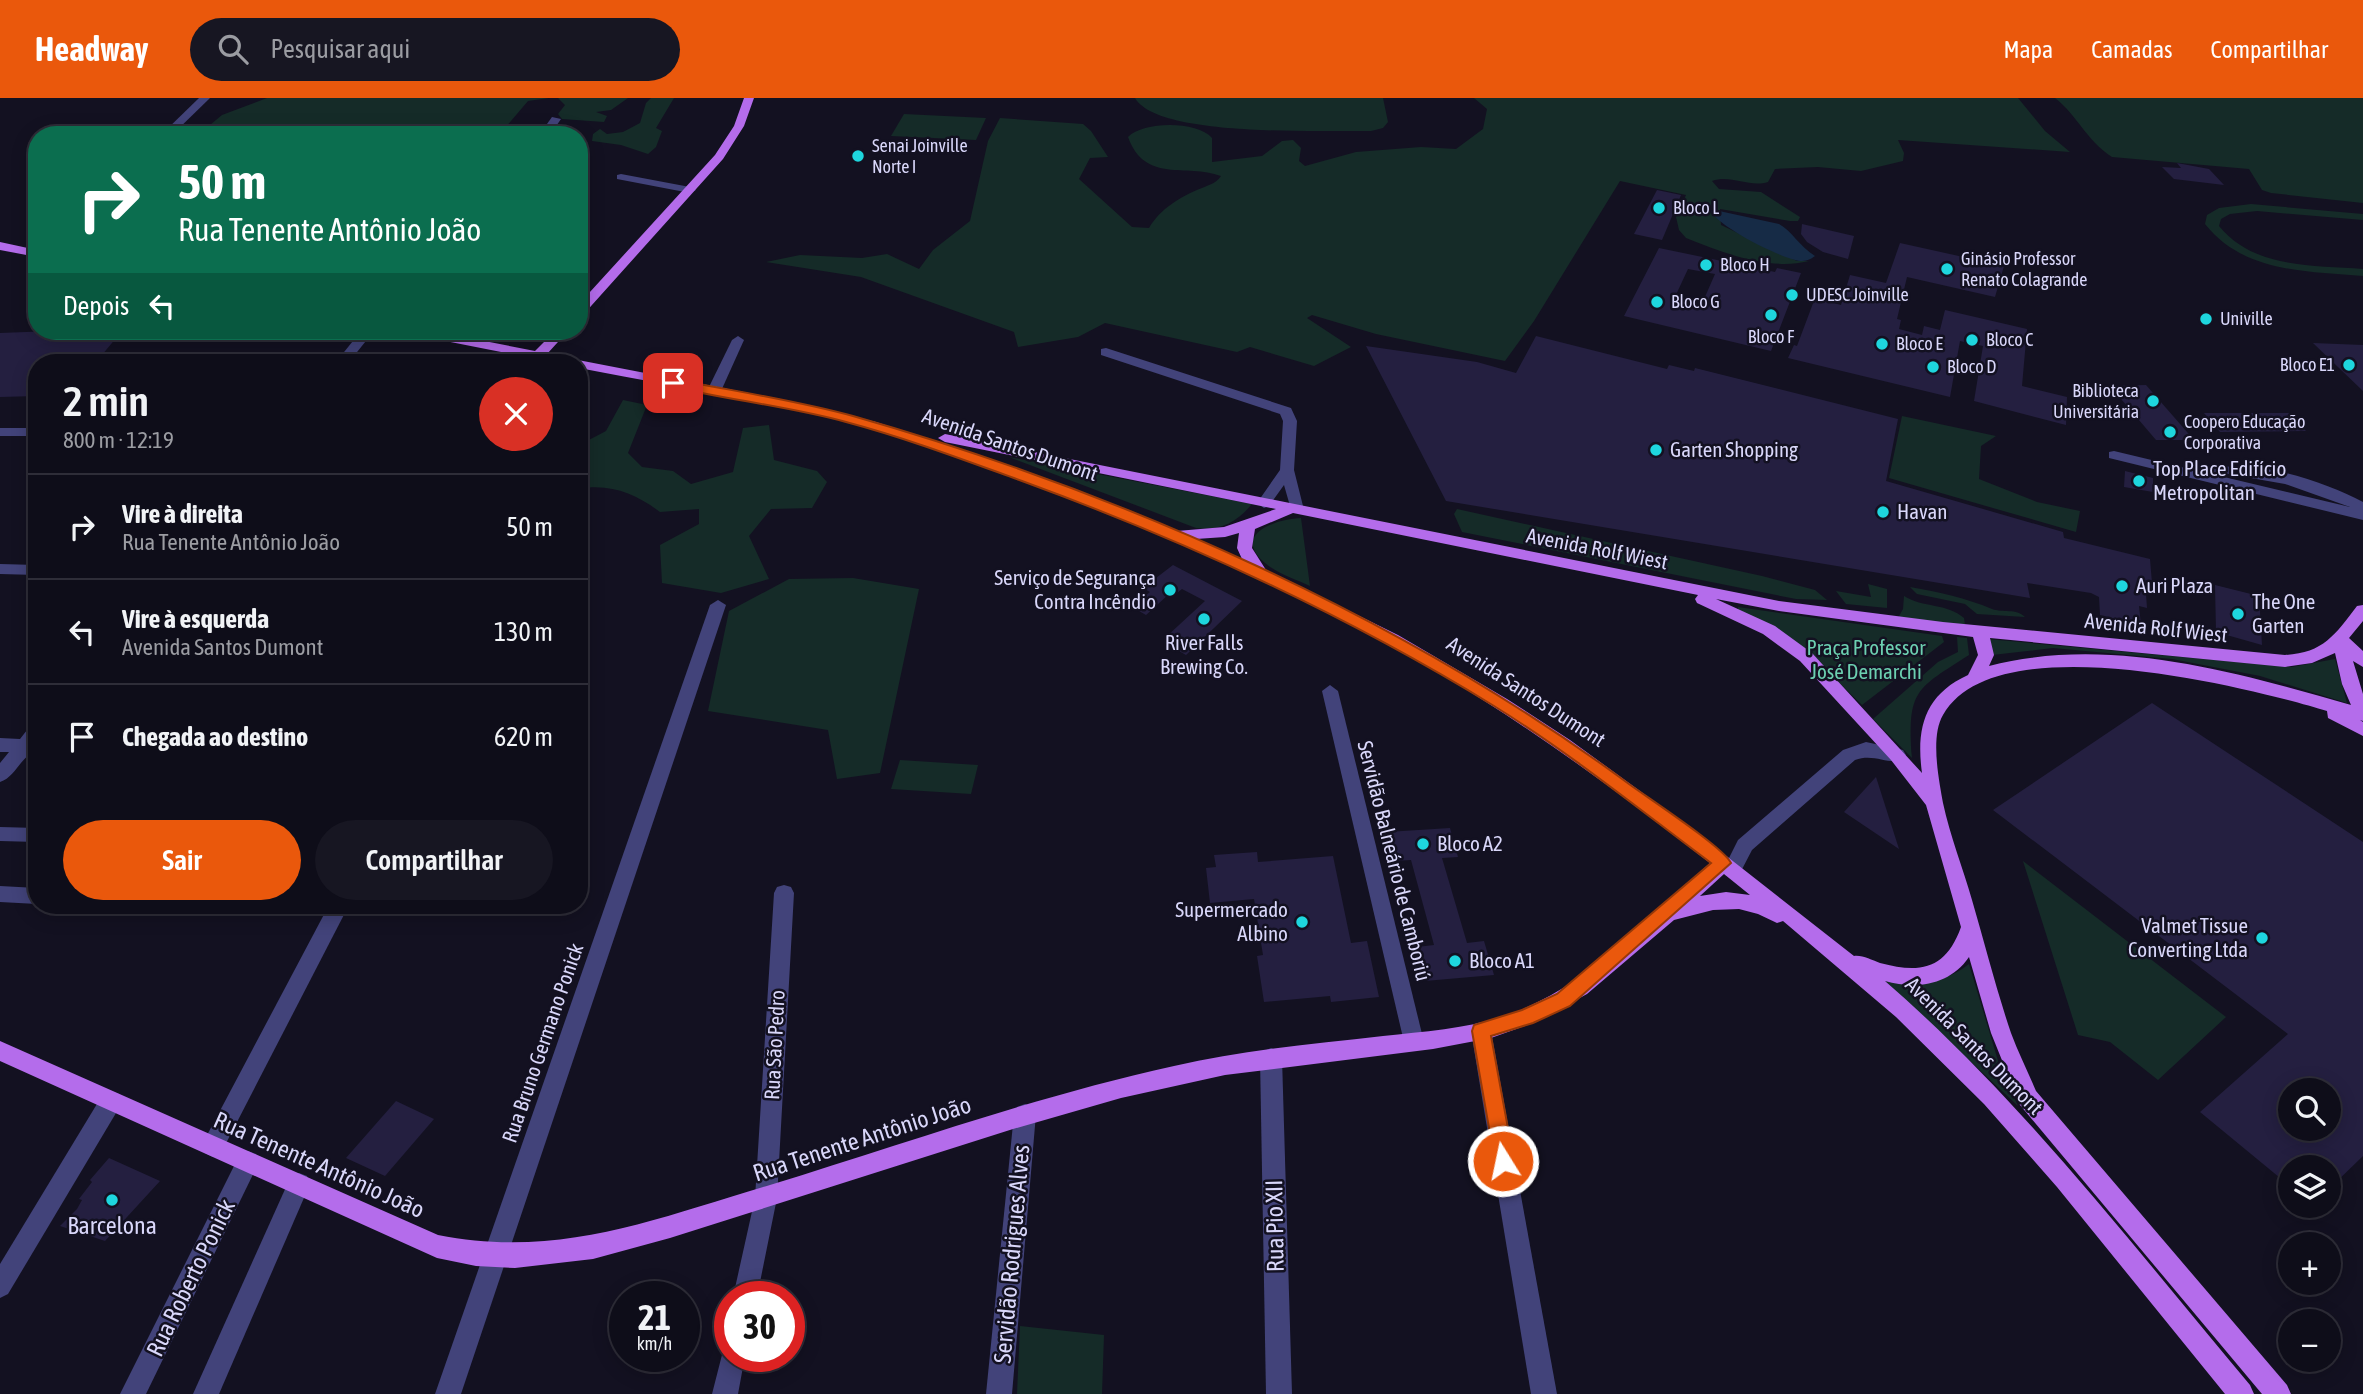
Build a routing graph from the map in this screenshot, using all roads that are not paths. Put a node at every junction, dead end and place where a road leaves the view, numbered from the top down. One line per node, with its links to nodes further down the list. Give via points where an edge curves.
1 (205, 98): 4 (street)
2 (748, 98): 7 (main road, via 733,137)
3 (556, 119): 5 (street)
4 (175, 126)
5 (551, 126)
6 (621, 177): 7 (street)
7 (690, 190): 10 (main road)
8 (0, 246): 9 (main road)
9 (28, 252)
10 (588, 302)
11 (360, 340): 16 (street)
12 (459, 340): 17 (main road)
13 (553, 340): 18 (main road)
14 (738, 340): 20 (street)
15 (1106, 352): 25 (street, via 1286,411 1290,421)
16 (349, 354)
17 (528, 354)
18 (540, 354)
19 (588, 366): 20 (main road, Avenida Santos Dumont)
20 (714, 391): 21 (main road, Avenida Santos Dumont)
21 (846, 418): 27 (main road, Avenida Rolf Wiest); 32 (main road, Avenida Santos Dumont, via 978,460)
22 (0, 432): 23 (street)
23 (28, 432)
24 (2114, 455): 26 (street)
25 (1287, 470): 27 (street); 29 (street)
26 (2216, 480): 28 (street, via 2222,469 2243,471 2327,490); 30 (street)
27 (1264, 503): 29 (main road, Avenida Rolf Wiest); 31 (main road)
28 (2363, 508)
29 (1297, 510): 31 (main road, via 1269,515); 36 (main road, Avenida Rolf Wiest)
30 (2363, 515)
31 (1250, 525): 32 (main road, via 1212,534); 35 (main road, via 1243,548)
32 (1173, 535): 35 (main road, Avenida Santos Dumont)
33 (0, 569): 34 (street)
34 (28, 570)
35 (1262, 575): 55 (main road, Avenida Santos Dumont, via 1406,647 1502,704)
36 (1660, 583): 39 (main road, Avenida Rolf Wiest, via 1835,615); 50 (main road, via 1726,608 1788,642)
37 (718, 605): 74 (street, Rua Bruno Germano Ponick)
38 (2363, 610): 40 (main road, Avenida Rolf Wiest)
39 (1980, 632): 40 (main road, Avenida Rolf Wiest, via 2285,662 2314,659); 42 (main road, via 1986,655)
40 (2340, 639): 41 (main road); 45 (main road)
41 (2363, 661)
42 (1976, 676): 44 (main road, via 2018,665 2089,662 2215,675); 52 (main road, via 1944,698 1930,724)
43 (1330, 691): 65 (street, Servidão Balneário de Camboriú)
44 (2293, 695): 45 (main road); 46 (main road)
45 (2363, 715)
46 (2363, 730)
47 (0, 745): 48 (street)
48 (28, 746)
49 (28, 748): 51 (street)
50 (1897, 755): 52 (main road); 55 (street, Rua Tenente Antônio João, via 1866,749 1849,755 1745,845)
51 (0, 775)
52 (1934, 802): 61 (main road)
53 (0, 834): 54 (street)
54 (28, 835)
55 (1728, 866): 60 (main road, Rua Tenente Antônio João); 62 (main road, Avenida Santos Dumont)
56 (784, 893): 73 (street, Rua São Pedro)
57 (0, 894): 58 (street)
58 (28, 896)
59 (334, 914): 70 (street)
60 (1663, 916): 63 (main road, via 1720,900 1759,905); 64 (main road, Rua Tenente Antônio João, via 1563,1000)
61 (1970, 928): 62 (main road, via 1962,956 1954,965 1929,976 1896,976); 86 (main road, via 2016,1075 2034,1106)
62 (1843, 957): 63 (main road, Avenida Santos Dumont)
63 (1911, 1017): 85 (main road, Avenida Santos Dumont, via 2010,1116)
64 (1481, 1031): 65 (main road, Rua Tenente Antônio João); 84 (street)
65 (1414, 1042): 67 (main road, Rua Tenente Antônio João)
66 (0, 1051): 68 (main road, Rua Tenente Antônio João)
67 (1271, 1058): 69 (main road, Rua Tenente Antônio João, via 1178,1074); 83 (street, Rua Pio XII)
68 (111, 1101): 70 (main road, Rua Tenente Antônio João); 76 (street)
69 (1026, 1114): 73 (main road, Rua Tenente Antônio João); 82 (street, Servidão Rodrigues Alves)
70 (213, 1146): 71 (main road, Rua Tenente Antônio João)
71 (248, 1162): 72 (main road, Rua Tenente Antônio João); 78 (street, Rua Roberto Ponick)
72 (299, 1184): 74 (main road, Rua Tenente Antônio João, via 437,1246); 79 (street)
73 (766, 1198): 74 (main road, Rua Tenente Antônio João, via 583,1250); 75 (street, Rua São Pedro)
74 (493, 1257): 80 (street, Rua Bruno Germano Ponick)
75 (748, 1281)
76 (0, 1286)
77 (730, 1372): 81 (street)
78 (133, 1394)
79 (206, 1394)
80 (448, 1394)
81 (725, 1394)
82 (999, 1394)
83 (1279, 1394)
84 (1544, 1394)
85 (2241, 1394)
86 (2278, 1394)

